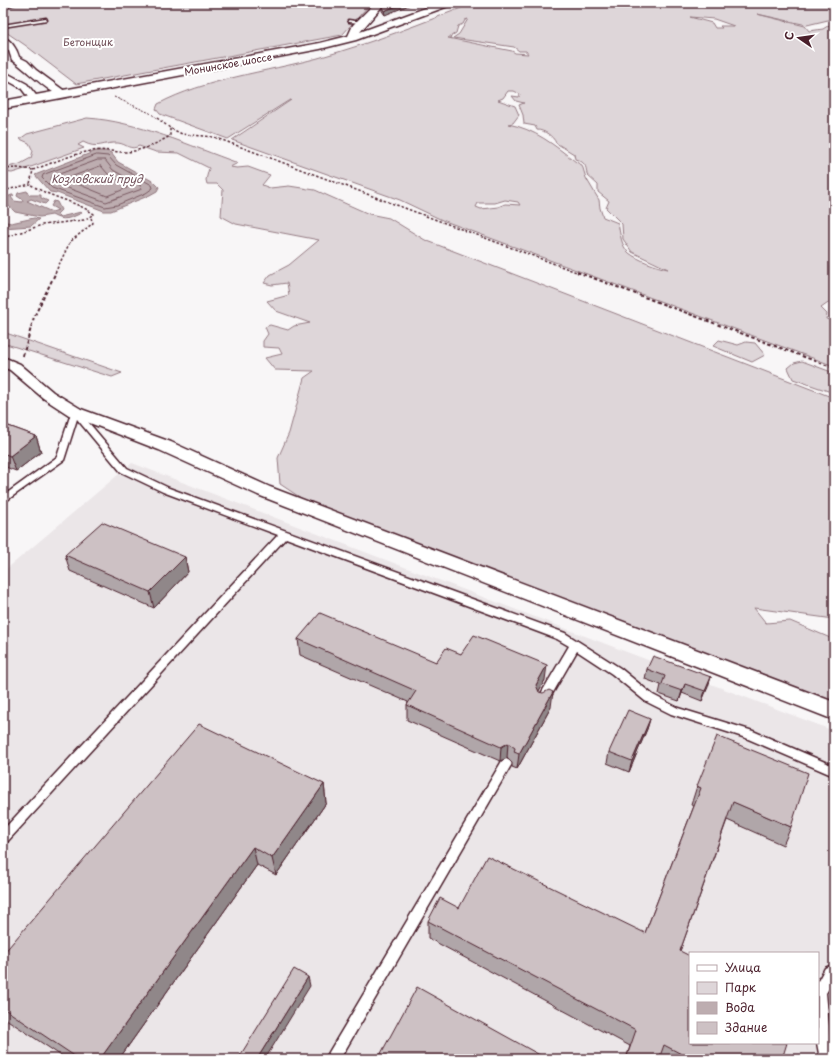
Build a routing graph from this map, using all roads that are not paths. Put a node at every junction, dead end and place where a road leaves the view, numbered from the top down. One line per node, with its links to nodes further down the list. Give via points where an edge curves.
1 (15, 3): 4 (lane)
2 (380, 3): 7 (main road)
3 (448, 3): 9 (main road, Монинское шоссе)
4 (3, 7)
5 (46, 19): 8 (lane)
6 (349, 21): 7 (lane)
7 (361, 23): 9 (main road, via 361,28); 10 (main road)
8 (3, 26)
9 (374, 30): 10 (main road, Монинское шоссе)
10 (352, 38): 13 (main road, Монинское шоссе, via 297,51)
11 (3, 40): 13 (street, via 13,50 15,58)
12 (3, 74): 14 (street, via 24,86)
13 (63, 94): 14 (main road, Монинское шоссе)
14 (34, 99): 15 (main road, Монинское шоссе)
15 (3, 105)
16 (9, 364): 17 (street, via 48,395)
17 (75, 412): 18 (lane, via 61,458); 19 (lane, via 124,470 166,490); 22 (street, via 165,446 264,491)
18 (3, 500)
19 (284, 534): 20 (lane, via 561,636); 25 (lane)
20 (575, 645): 21 (lane); 24 (lane, via 616,671 649,698 675,711 749,734)
21 (541, 703)
22 (834, 711)
23 (506, 764): 29 (lane)
24 (834, 771)
25 (3, 838)
26 (834, 974): 27 (lane, via 830,973)
27 (819, 990)
28 (819, 1001): 30 (lane)
29 (332, 1059)
30 (827, 1059)

